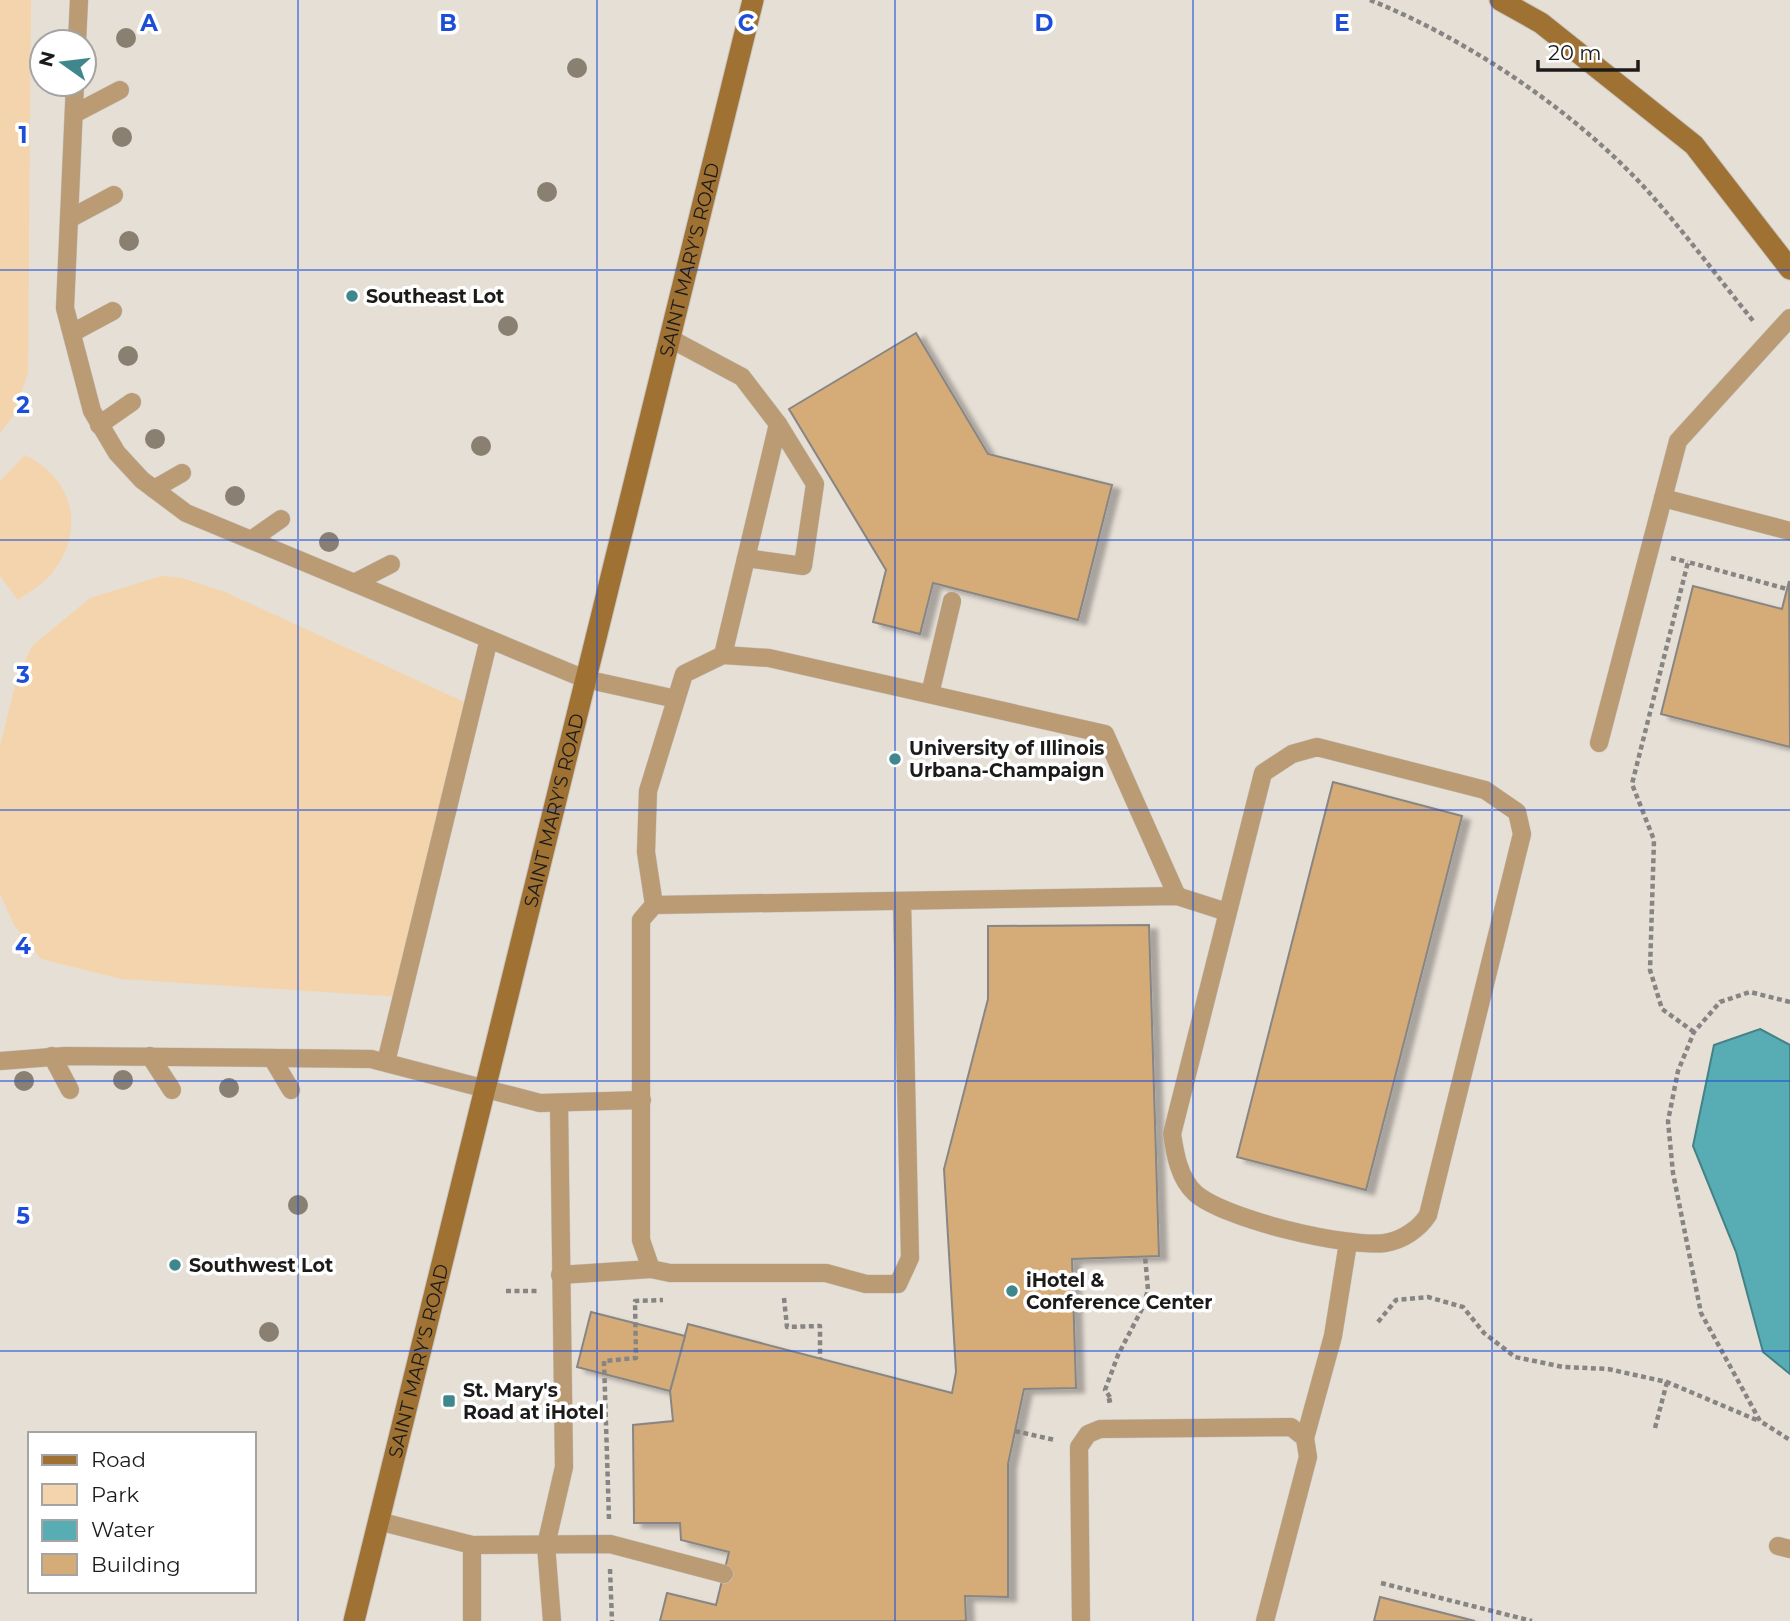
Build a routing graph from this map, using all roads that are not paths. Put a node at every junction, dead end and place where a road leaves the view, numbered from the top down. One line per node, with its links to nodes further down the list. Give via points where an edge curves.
1 (79, 0): 4 (lane)
2 (753, 0): 14 (main road, SAINT MARY'S ROAD)
3 (1500, 0): 10 (main road, via 1541,23 1694,145)
4 (78, 28)
5 (120, 90): 7 (lane)
6 (75, 98): 7 (lane)
7 (74, 114): 9 (lane)
8 (114, 195): 9 (lane)
9 (69, 219): 13 (lane, via 65,308)
10 (1790, 269)
11 (113, 312): 13 (lane)
12 (1790, 318): 20 (lane, via 1678,441)
13 (72, 333): 17 (lane)
14 (669, 338): 16 (lane, via 742,377); 30 (main road, SAINT MARY'S ROAD)
15 (132, 402): 17 (lane)
16 (778, 424): 24 (lane); 24 (lane, via 815,484 803,566)
17 (99, 425): 19 (lane, via 117,453)
18 (182, 473): 19 (lane)
19 (154, 489): 23 (lane, via 186,513)
20 (1663, 498): 22 (lane); 33 (lane)
21 (281, 519): 23 (lane)
22 (1790, 531)
23 (251, 540): 26 (lane)
24 (746, 558): 29 (lane)
25 (391, 564): 26 (lane)
26 (354, 583): 28 (lane)
27 (952, 601): 31 (lane)
28 (489, 639): 30 (lane); 42 (lane)
29 (723, 655): 31 (lane, via 769,658); 32 (lane, via 684,674)
30 (586, 679): 32 (lane); 43 (main road, SAINT MARY'S ROAD)
31 (930, 695): 34 (lane, via 1105,734)
32 (676, 699): 36 (lane, via 648,791 646,852)
33 (1599, 743)
34 (1177, 896): 35 (lane); 37 (lane)
35 (902, 901): 36 (lane); 50 (lane, via 910,1258 898,1284 866,1284 826,1273 670,1273)
36 (654, 905): 47 (lane, via 641,920)
37 (1227, 912): 49 (lane, via 1172,1134 1176,1161 1194,1192 1225,1212); 49 (lane, via 1263,773 1292,754 1317,747 1485,790 1517,812 1522,834 1428,1215 1419,1229 1387,1243)
38 (52, 1056): 39 (lane); 41 (lane); 44 (lane)
39 (150, 1056): 40 (lane); 45 (lane)
40 (272, 1058): 42 (lane); 46 (lane)
41 (0, 1061)
42 (386, 1062): 43 (lane)
43 (484, 1089): 48 (lane); 53 (main road, SAINT MARY'S ROAD)
44 (70, 1090)
45 (172, 1090)
46 (291, 1090)
47 (642, 1100): 48 (lane); 50 (lane, via 641,1240)
48 (559, 1103): 51 (lane)
49 (1348, 1243): 52 (lane, via 1333,1336)
50 (651, 1269): 51 (lane)
51 (560, 1275): 55 (lane, via 564,1467)
52 (1305, 1438): 60 (lane, via 1292,1427 1100,1429 1088,1434 1079,1447); 61 (lane, via 1308,1457)
53 (378, 1521): 54 (lane); 57 (main road, SAINT MARY'S ROAD)
54 (472, 1545): 55 (lane); 58 (lane)
55 (546, 1545): 56 (lane, via 610,1544); 59 (lane)
56 (724, 1574)
57 (354, 1621)
58 (472, 1621)
59 (552, 1621)
60 (1081, 1621)
61 (1265, 1621)

